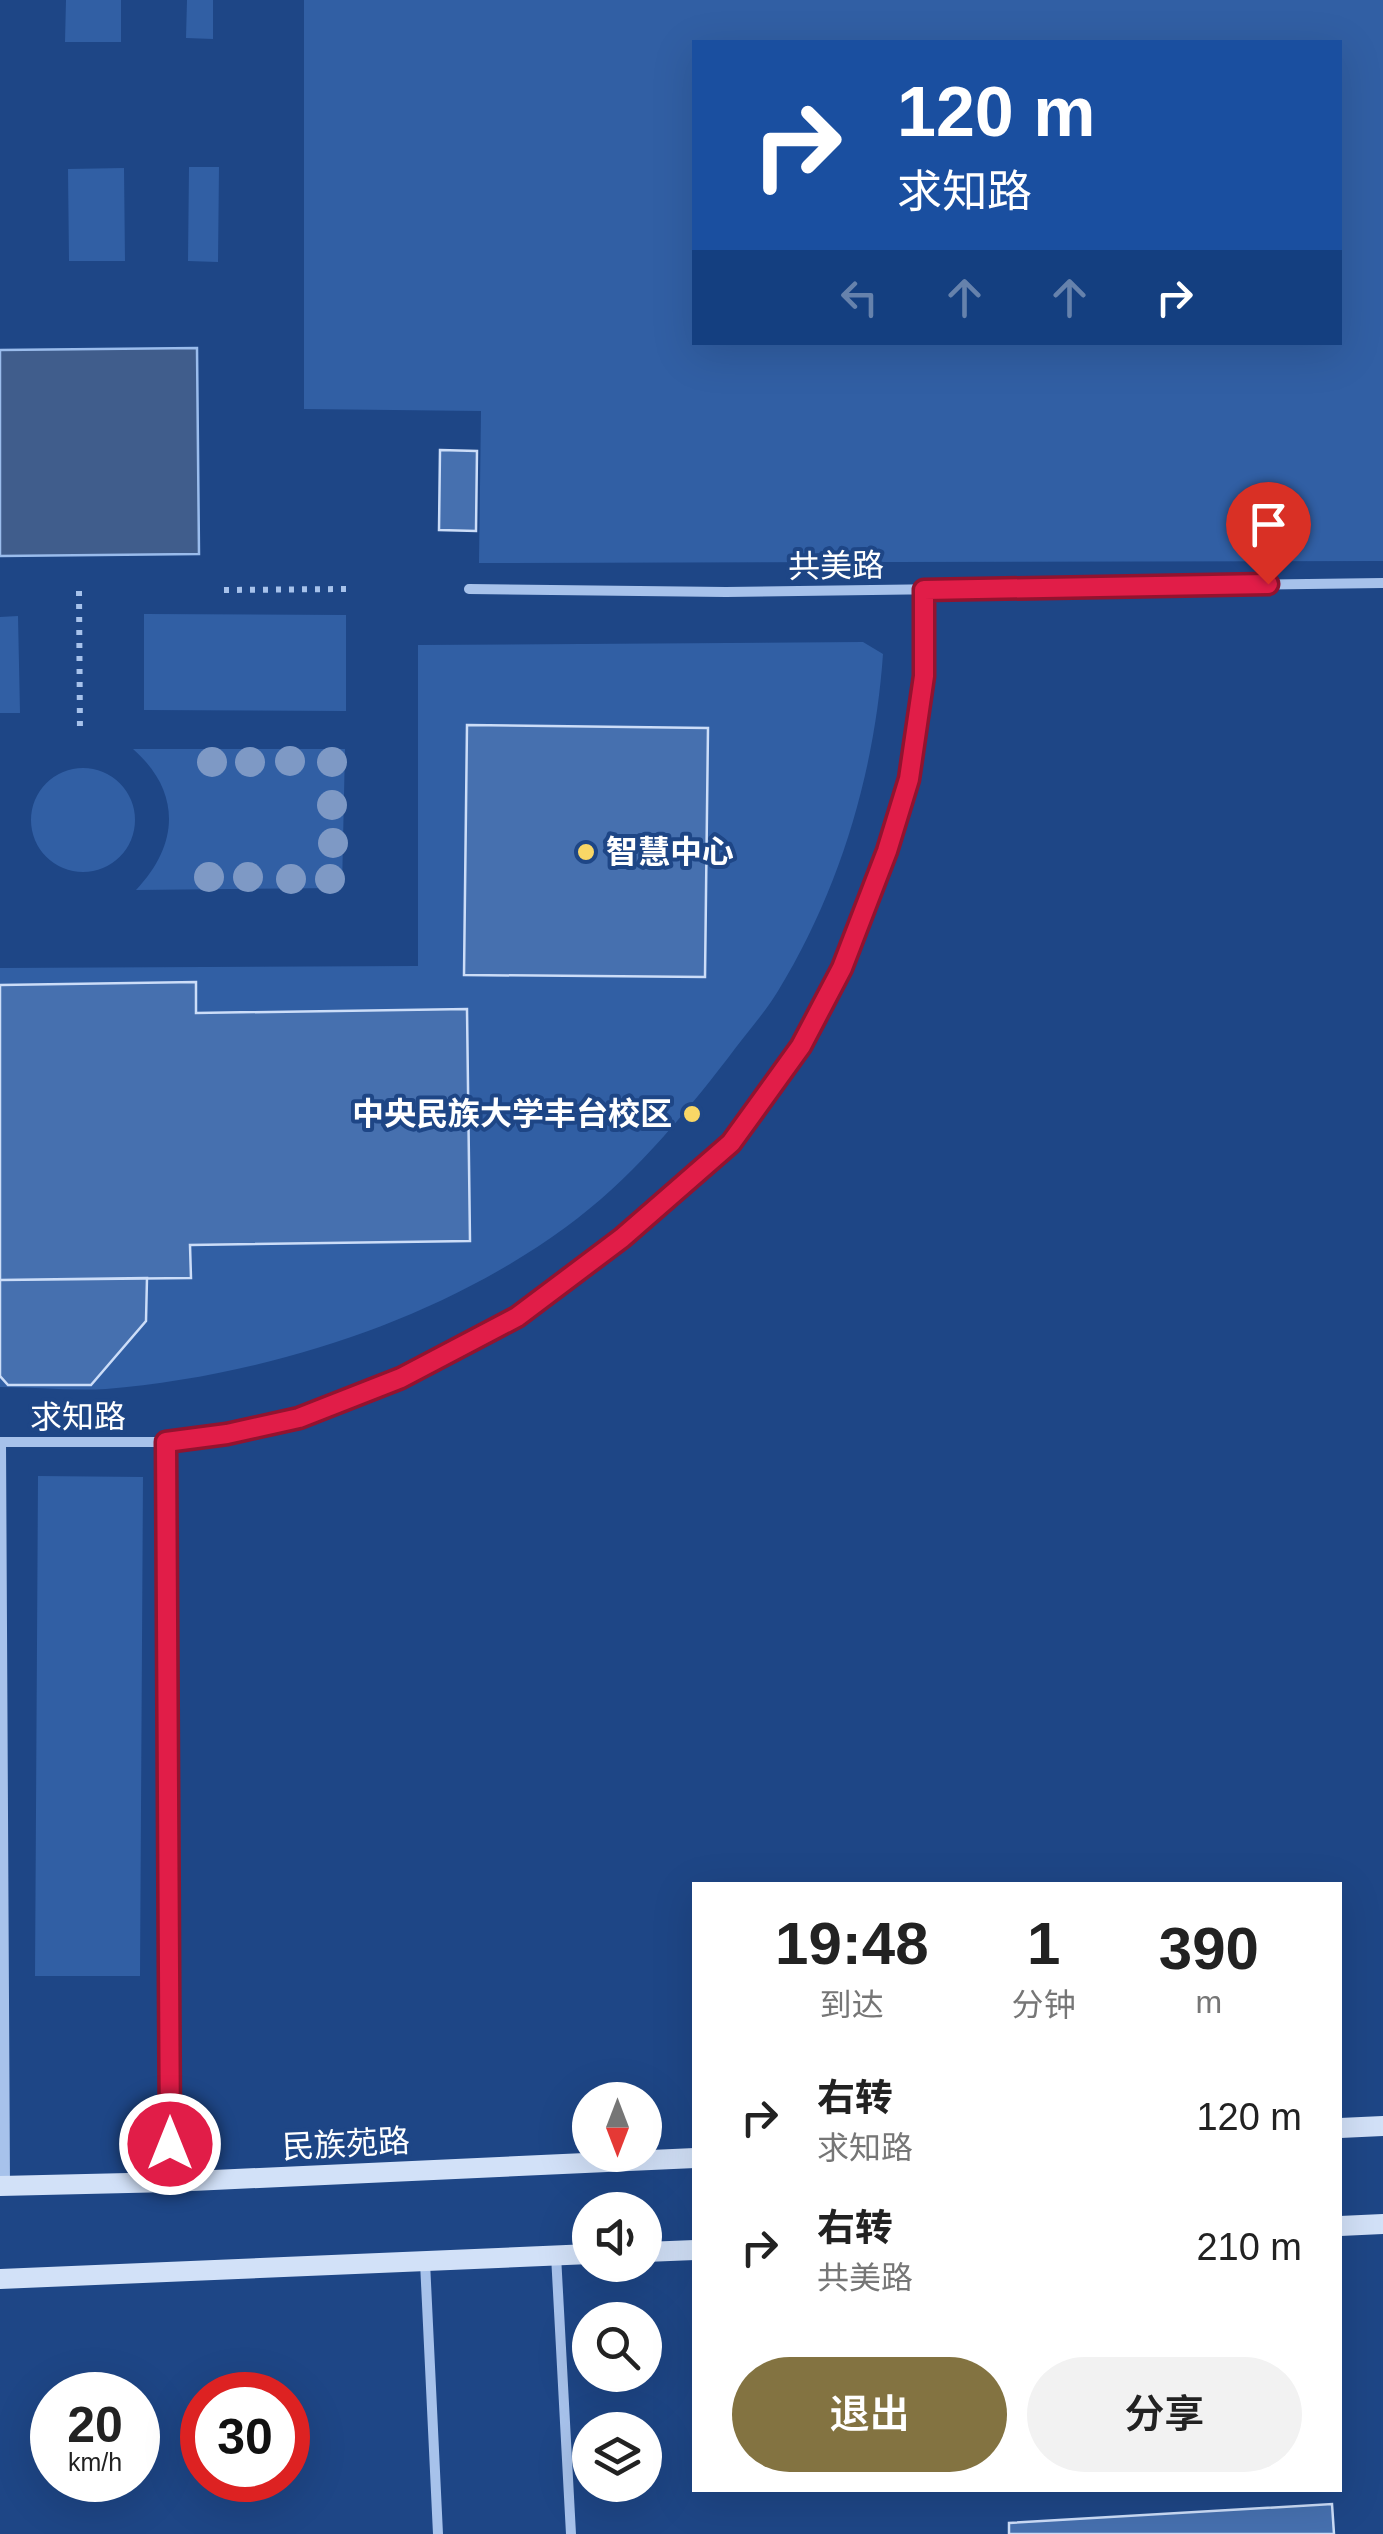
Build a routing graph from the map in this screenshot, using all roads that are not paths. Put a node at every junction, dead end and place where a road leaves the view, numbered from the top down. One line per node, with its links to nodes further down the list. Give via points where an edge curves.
1 (1383, 583): 3 (street, 共美路)
2 (469, 589): 3 (street, 共美路)
3 (924, 590): 5 (street, 求知路, via 924,676 909,779 887,851 842,968 801,1046 731,1143 517,1317 401,1378 299,1418)
4 (0, 1442): 5 (street, 求知路); 10 (street)
5 (166, 1442): 9 (street)
6 (1383, 2126): 7 (main road)
7 (1342, 2128)
8 (692, 2158): 9 (main road, 民族苑路)
9 (171, 2182): 10 (main road, 民族苑路)
10 (3, 2186)
11 (1383, 2224): 12 (main road)
12 (1342, 2226)
13 (692, 2250): 14 (main road)
14 (662, 2251)
15 (556, 2255): 16 (main road); 17 (main road); 20 (street)
16 (572, 2255)
17 (425, 2260): 18 (main road); 19 (street)
18 (0, 2280)
19 (438, 2534)
20 (571, 2534)

